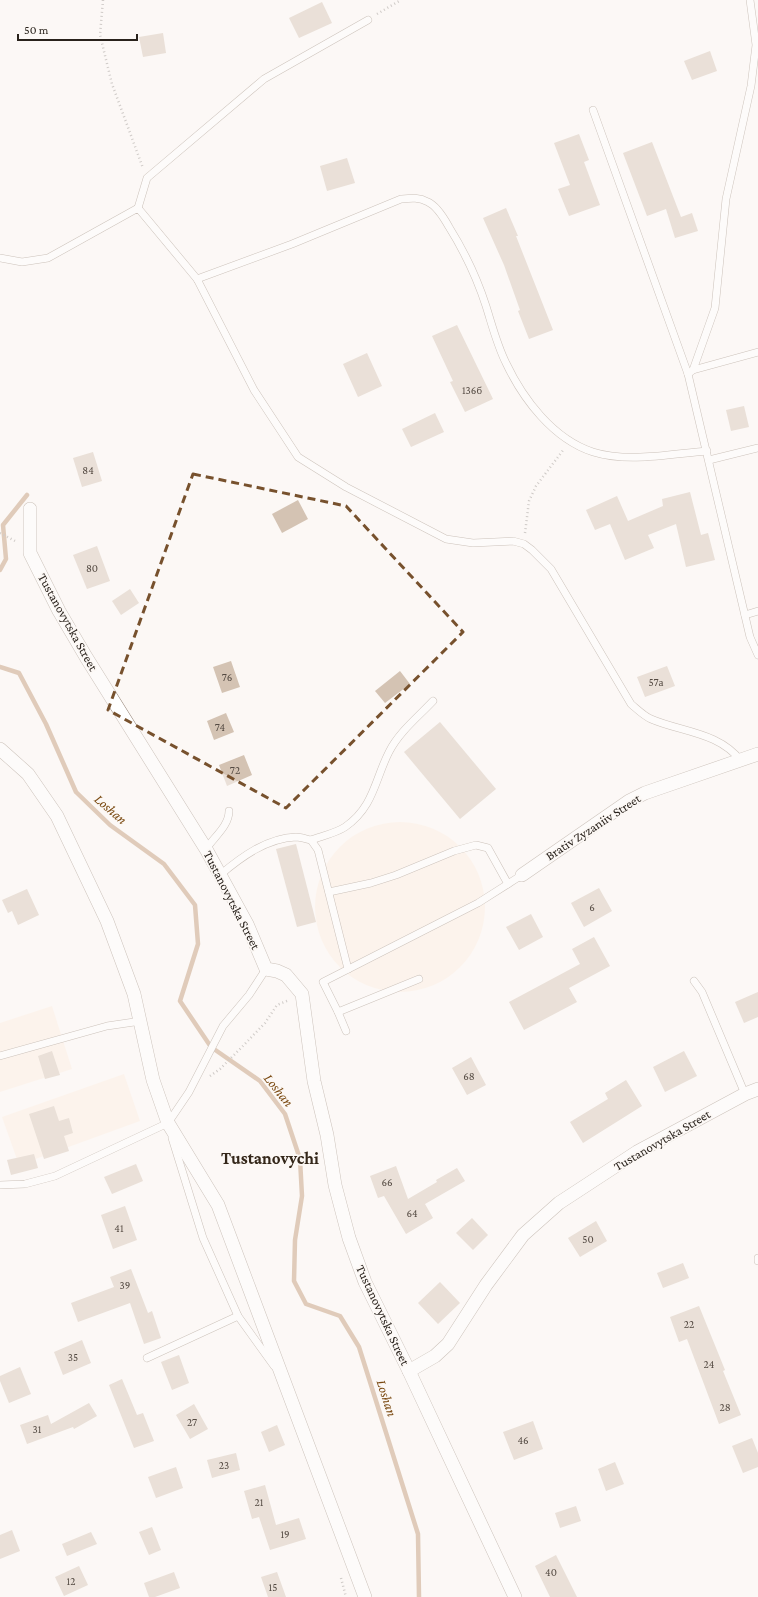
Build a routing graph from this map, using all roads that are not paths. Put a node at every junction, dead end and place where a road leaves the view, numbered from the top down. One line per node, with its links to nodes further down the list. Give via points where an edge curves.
1 (750, 0): 8 (lane, via 756,45 751,86 726,199 715,308)
2 (368, 20): 4 (lane, via 264,79 147,178)
3 (593, 110): 8 (lane)
4 (138, 208): 5 (lane, via 48,258 22,262); 6 (lane)
5 (0, 258)
6 (197, 279): 10 (lane, via 292,244 401,199 417,198 429,202 442,215 472,269 501,352 515,380 539,414 558,433 570,441 608,456); 19 (lane, via 254,390 298,457 346,487 446,539 473,543 513,541 524,544 551,569 631,704 649,718 713,739 734,752)
7 (758, 352): 8 (lane)
8 (690, 372): 10 (lane)
9 (758, 448): 11 (lane)
10 (707, 451): 11 (lane)
11 (709, 460): 14 (lane)
12 (30, 509): 22 (street, Tustanovytska Street, via 30,553 59,611)
13 (758, 611): 14 (lane)
14 (745, 615): 15 (lane)
15 (758, 656)
16 (433, 701): 21 (lane, via 398,737 389,752 373,794 362,810 345,827)
17 (0, 749): 32 (street, via 28,774 57,816 107,921 134,994)
18 (758, 754): 19 (street, Brativ Zyzaniiv Street)
19 (741, 761): 24 (street, Brativ Zyzaniiv Street, via 645,793 629,801)
20 (229, 811): 22 (lane, via 227,824)
21 (311, 840): 23 (lane, via 296,837 257,848); 26 (lane, via 318,850)
22 (206, 849): 23 (street, Tustanovytska Street)
23 (220, 875): 27 (street, Tustanovytska Street, via 247,924)
24 (522, 875): 25 (lane)
25 (508, 884): 26 (lane, via 488,848 476,845 371,883); 28 (lane, via 478,903)
26 (329, 892): 28 (lane)
27 (266, 969): 37 (lane, via 250,995 223,1026 189,1092); 43 (street, Tustanovytska Street, via 286,975 302,994 314,1081 335,1185 349,1238 365,1282)
28 (348, 969): 31 (lane, via 323,982)
29 (419, 979): 31 (lane)
30 (694, 981): 36 (lane, via 702,992)
31 (338, 1012): 33 (lane)
32 (141, 1021): 34 (lane, via 107,1026); 37 (street, via 153,1080)
33 (346, 1030)
34 (0, 1056)
35 (758, 1089): 36 (street, Tustanovytska Street)
36 (745, 1094): 43 (street, Tustanovytska Street, via 637,1152 559,1203 523,1235 486,1285 448,1344 435,1356)
37 (168, 1123): 38 (lane, via 55,1176 25,1184); 41 (lane, via 203,1238); 44 (street, via 218,1205)
38 (0, 1185)
39 (758, 1258): 40 (lane)
40 (758, 1261)
41 (238, 1316): 42 (lane); 44 (lane)
42 (147, 1358)
43 (409, 1371): 46 (street, Tustanovytska Street)
44 (285, 1381): 45 (street)
45 (365, 1597)
46 (515, 1597)

